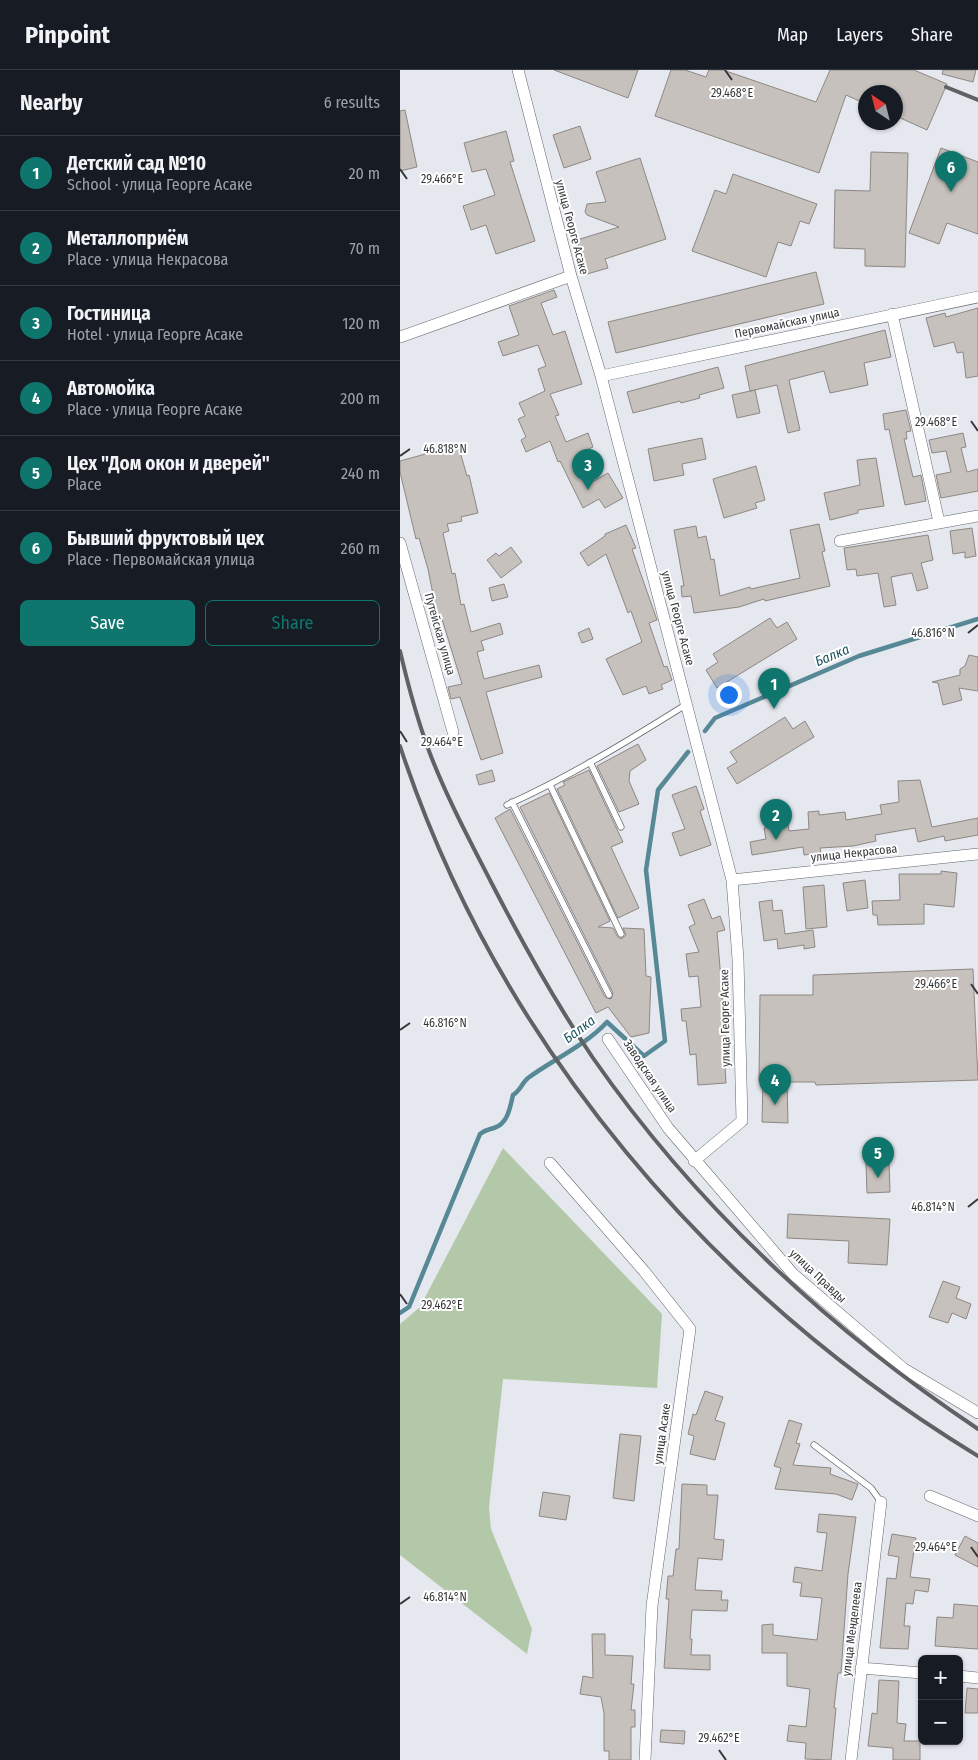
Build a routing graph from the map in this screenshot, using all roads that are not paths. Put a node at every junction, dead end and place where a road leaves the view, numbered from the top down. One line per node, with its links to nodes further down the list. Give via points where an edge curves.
1 (518, 70): 2 (street, улица Георге Асаке)
2 (570, 276): 5 (street); 6 (street, улица Георге Асаке)
3 (978, 297): 4 (street, Первомайская улица)
4 (892, 314): 6 (street, Первомайская улица); 8 (street)
5 (400, 337)
6 (601, 376): 11 (street, улица Георге Асаке)
7 (978, 516): 8 (street)
8 (939, 522): 9 (street)
9 (840, 540)
10 (400, 543): 12 (street, Путейская улица)
11 (687, 704): 13 (lane); 17 (street, улица Георге Асаке)
12 (453, 732)
13 (590, 762): 14 (lane); 15 (lane)
14 (550, 785): 18 (lane); 19 (lane, via 509,804)
15 (621, 827)
16 (978, 854): 17 (street, улица Некрасова)
17 (732, 880): 22 (street, улица Георге Асаке, via 738,959 742,1121)
18 (621, 934)
19 (609, 995)
20 (608, 1039): 21 (street, Заводская улица)
21 (668, 1128): 22 (street, улица Правды)
22 (694, 1161): 24 (street, улица Правды, via 793,1274 904,1369)
23 (550, 1163): 33 (street, улица Асаке, via 644,1271 690,1330 652,1606)
24 (978, 1413)
25 (814, 1445): 27 (lane, via 871,1488)
26 (930, 1496): 28 (street)
27 (881, 1502): 29 (street, улица Менделеева)
28 (978, 1516)
29 (861, 1668): 30 (street); 34 (street, улица Менделеева)
30 (918, 1673)
31 (963, 1676): 32 (street)
32 (978, 1678)
33 (645, 1760)
34 (851, 1760)

